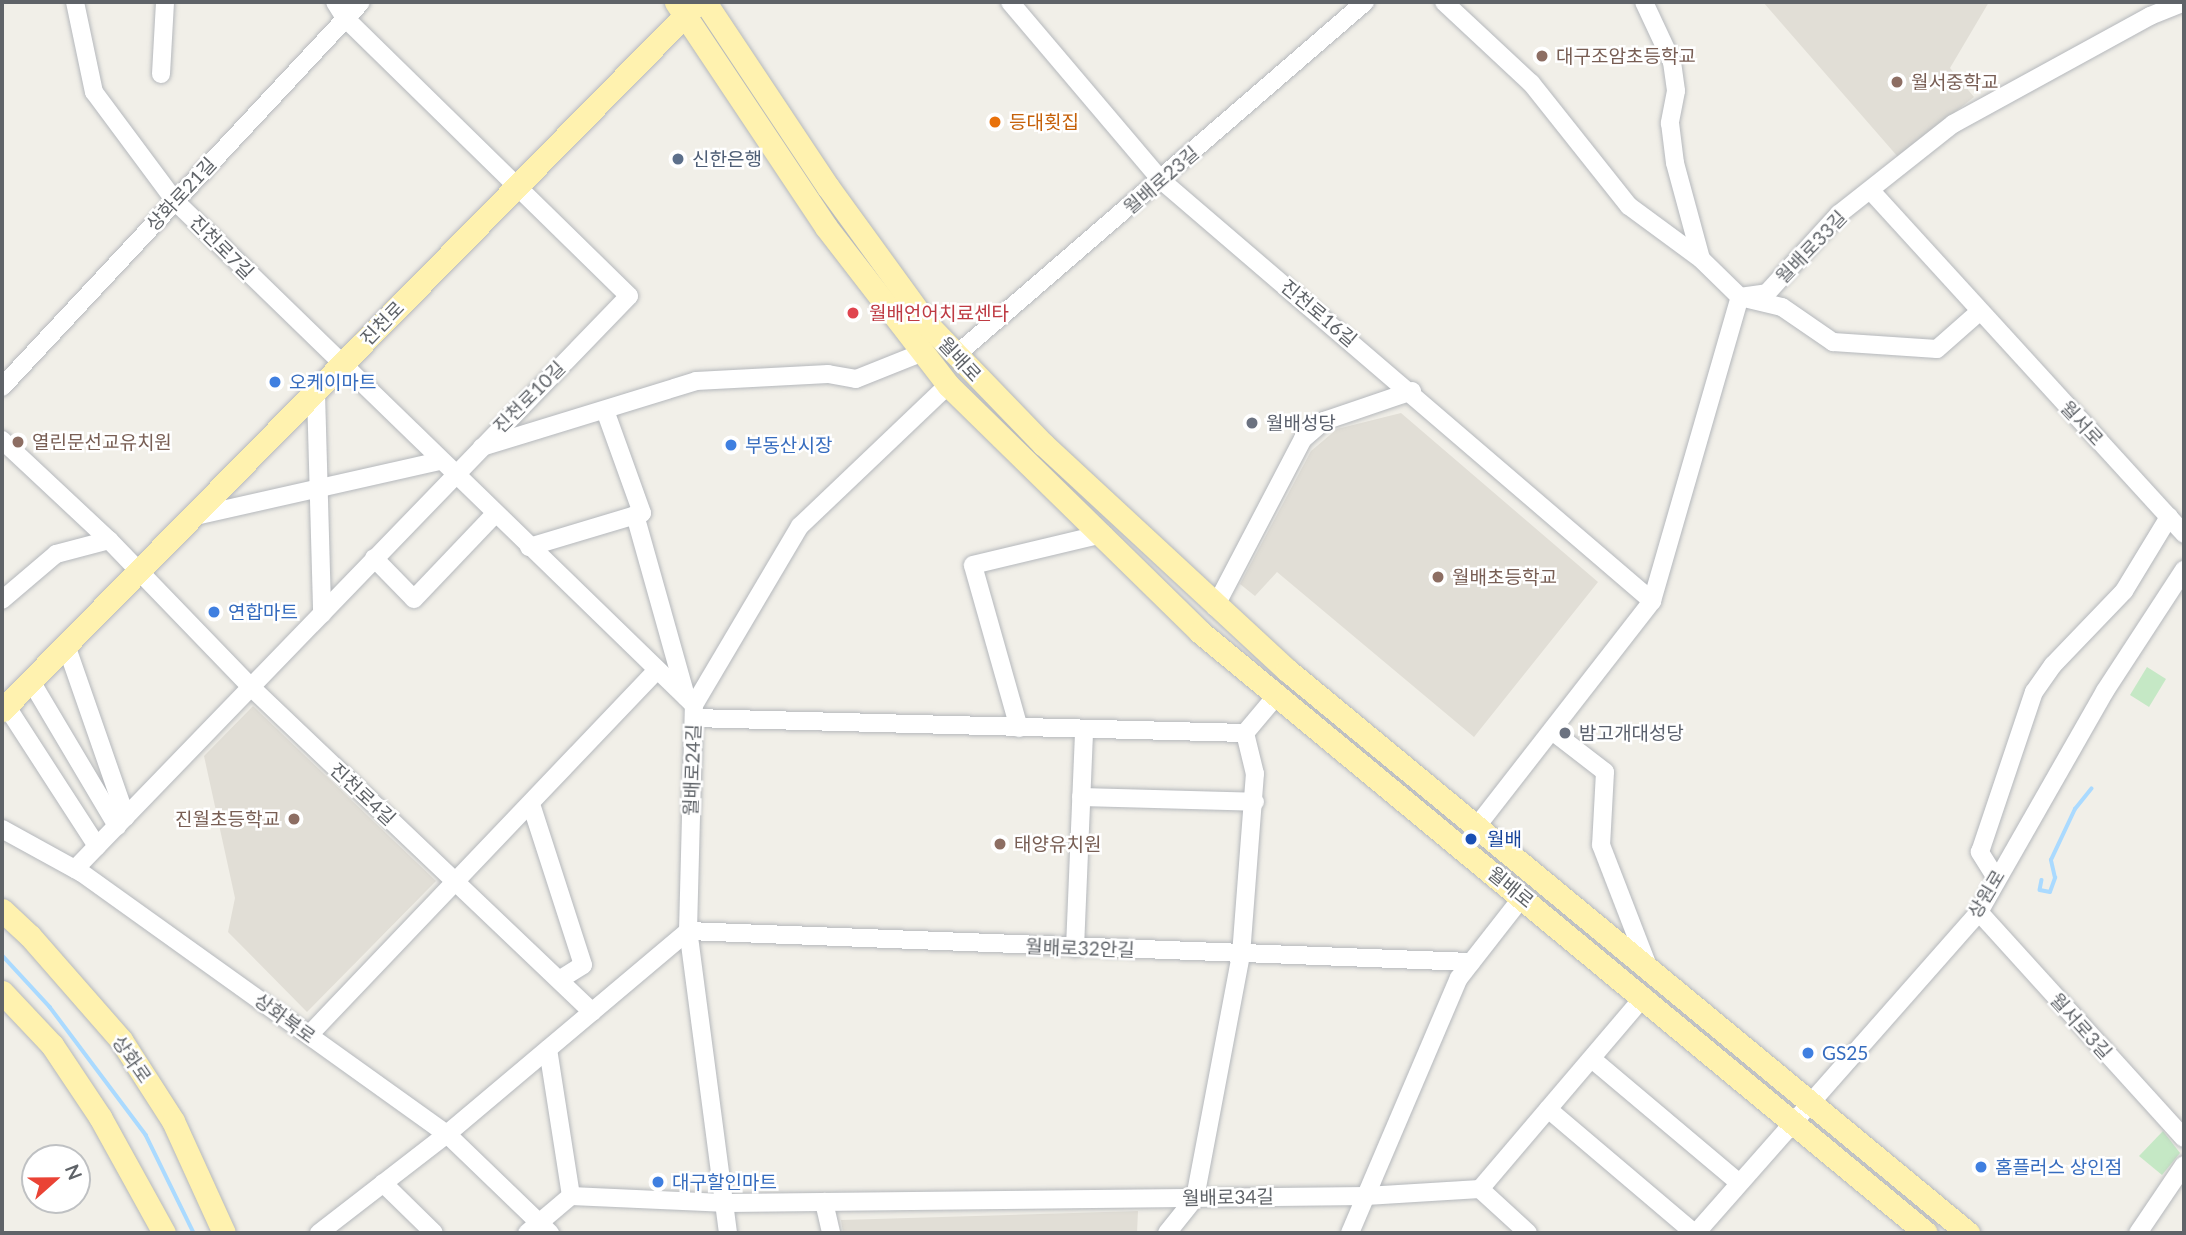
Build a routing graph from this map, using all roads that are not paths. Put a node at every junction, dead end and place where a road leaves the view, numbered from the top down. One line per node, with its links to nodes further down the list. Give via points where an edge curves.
1 (75, 2): 18 (street, 진천로7길, via 94,92)
2 (164, 2): 14 (street)
3 (320, 2): 13 (street)
4 (335, 2): 13 (street)
5 (361, 2): 13 (street, 상화로21길)
6 (705, 2): 23 (main road, 월배로, via 828,187)
7 (1010, 2): 15 (street, 진천로16길)
8 (1365, 2): 15 (street, 월배로23길)
9 (1444, 2): 19 (street, via 1531,83 1629,206)
10 (1644, 2): 19 (street, via 1672,62 1676,91 1670,123 1675,163)
11 (2184, 2): 17 (street, 월배로33길, via 1953,124)
12 (686, 6): 16 (main road, 진천로); 22 (main road, 월배로, via 826,227)
13 (345, 18): 16 (street); 18 (street, 상화로21길)
14 (161, 74)
15 (1161, 180): 23 (street, 월배로23길); 27 (street, 진천로16길)
16 (516, 185): 24 (main road, 진천로); 31 (street, 진천로10길, via 629,296)
17 (1872, 192): 20 (street, 월배로33길, via 1839,214 1767,293); 21 (street, 월서로)
18 (175, 201): 24 (street, 진천로7길); 26 (street, 상화로21길)
19 (1701, 259): 20 (street)
20 (1740, 297): 21 (street, via 1782,307 1833,342 1937,349); 47 (street)
21 (1979, 312): 38 (street, 월서로)
22 (920, 353): 25 (main road, 월배로); 29 (street, via 856,379 828,374 696,382)
23 (955, 355): 48 (main road, 월배로)
24 (340, 366): 28 (main road, 진천로); 32 (street, 진천로7길)
25 (948, 385): 39 (main road, 월배로); 55 (street, 월배로24길, via 800,526)
26 (2, 387)
27 (1412, 391): 47 (street, 진천로16길); 48 (street, via 1324,421 1303,439)
28 (316, 393): 34 (street); 37 (main road, 진천로)
29 (605, 410): 31 (street); 36 (street)
30 (2, 440): 41 (street, 진천로4길)
31 (479, 448): 33 (street, 진천로10길)
32 (440, 461): 33 (street, 진천로7길); 34 (street)
33 (454, 474): 35 (street, 진천로7길); 43 (street, 진천로10길)
34 (318, 487): 37 (street); 49 (street)
35 (495, 514): 42 (street, 진천로7길); 43 (street, via 414,599)
36 (638, 514): 42 (street); 55 (street)
37 (191, 517): 45 (main road, 진천로)
38 (2169, 517): 40 (street, 월서로); 69 (street, via 2124,591 2053,665 2034,692 1980,852)
39 (1103, 534): 54 (main road, 월배로, via 1200,632); 57 (street, via 974,565)
40 (2184, 534)
41 (109, 540): 45 (street, 진천로4길); 46 (street, via 56,554)
42 (529, 547): 51 (street, 진천로7길)
43 (374, 558): 49 (street, 진천로10길)
44 (2184, 570): 69 (street, 상원로, via 2105,691)
45 (139, 571): 50 (main road, 진천로); 53 (street, 진천로4길)
46 (2, 600)
47 (1652, 601): 59 (street)
48 (1215, 607): 65 (main road, 월배로)
49 (322, 614): 53 (street, 진천로10길)
50 (66, 645): 52 (main road, 진천로); 64 (street)
51 (657, 670): 55 (street, 진천로7길); 63 (street)
52 (31, 681): 56 (main road, 진천로); 64 (street)
53 (252, 688): 64 (street, 진천로10길); 70 (street, 진천로4길)
54 (1277, 695): 60 (street); 71 (main road, 월배로)
55 (692, 707): 57 (street); 74 (street, 월배로24길)
56 (4, 708): 67 (street)
57 (1019, 728): 58 (street)
58 (1084, 730): 60 (street); 61 (street)
59 (1552, 731): 65 (street); 78 (street, via 1605,772 1601,845)
60 (1245, 733): 62 (street, via 1255,774)
61 (1081, 797): 62 (street); 75 (street)
62 (1255, 802): 76 (street)
63 (531, 804): 70 (street); 79 (street, via 583,965)
64 (122, 821): 67 (street, 진천로10길)
65 (1477, 826): 78 (main road, 월배로)
66 (2, 829): 68 (street, 상화북로)
67 (97, 846): 68 (street, 진천로10길)
68 (75, 869): 83 (street, 상화북로)
69 (1996, 878): 73 (street, 상원로)
70 (457, 883): 79 (street, 진천로4길); 83 (street)
71 (1523, 896): 77 (street); 81 (main road, 월배로)
72 (2, 910): 102 (main road, 상화로, via 121,1040 173,1121)
73 (1979, 912): 86 (street, 상원로); 90 (street, 월서로3길)
74 (688, 932): 75 (street, 월배로32안길); 82 (street); 99 (street, 월배로24길)
75 (1075, 948): 76 (street, 월배로32안길)
76 (1241, 955): 77 (street, 월배로32안길); 97 (street)
77 (1471, 962): 96 (street)
78 (1650, 972): 86 (main road, 월배로)
79 (559, 980): 82 (street, 진천로4길)
80 (2, 992): 101 (main road, via 59,1055 100,1117)
81 (1644, 996): 85 (street); 88 (main road, 월배로)
82 (592, 1012): 84 (street)
83 (309, 1035): 89 (street, 상화북로)
84 (548, 1049): 89 (street); 95 (street)
85 (1592, 1059): 87 (street); 92 (street)
86 (1809, 1104): 88 (street, 상원로); 112 (main road, 월배로)
87 (1548, 1109): 94 (street); 110 (street, 상원로)
88 (1793, 1121): 92 (street, 상원로); 111 (main road, 월배로)
89 (447, 1134): 93 (street); 100 (street, 상화북로)
90 (2184, 1138)
91 (2184, 1165): 113 (street)
92 (1740, 1182): 110 (street, 상원로)
93 (383, 1183): 103 (street); 104 (street)
94 (1479, 1189): 96 (street, 월배로34길); 109 (street)
95 (571, 1196): 99 (street); 100 (street)
96 (1366, 1196): 97 (street, 월배로34길); 108 (street)
97 (1195, 1198): 98 (street, 월배로34길); 107 (street)
98 (824, 1202): 99 (street, 월배로34길); 106 (street)
99 (722, 1203): 105 (street, 월배로24길)
100 (538, 1229)
101 (164, 1233)
102 (224, 1233)
103 (319, 1233)
104 (434, 1233)
105 (728, 1233)
106 (831, 1233)
107 (1167, 1233)
108 (1350, 1233)
109 (1528, 1233)
110 (1695, 1233)
111 (1926, 1233)
112 (1968, 1233)
113 (2138, 1233)

